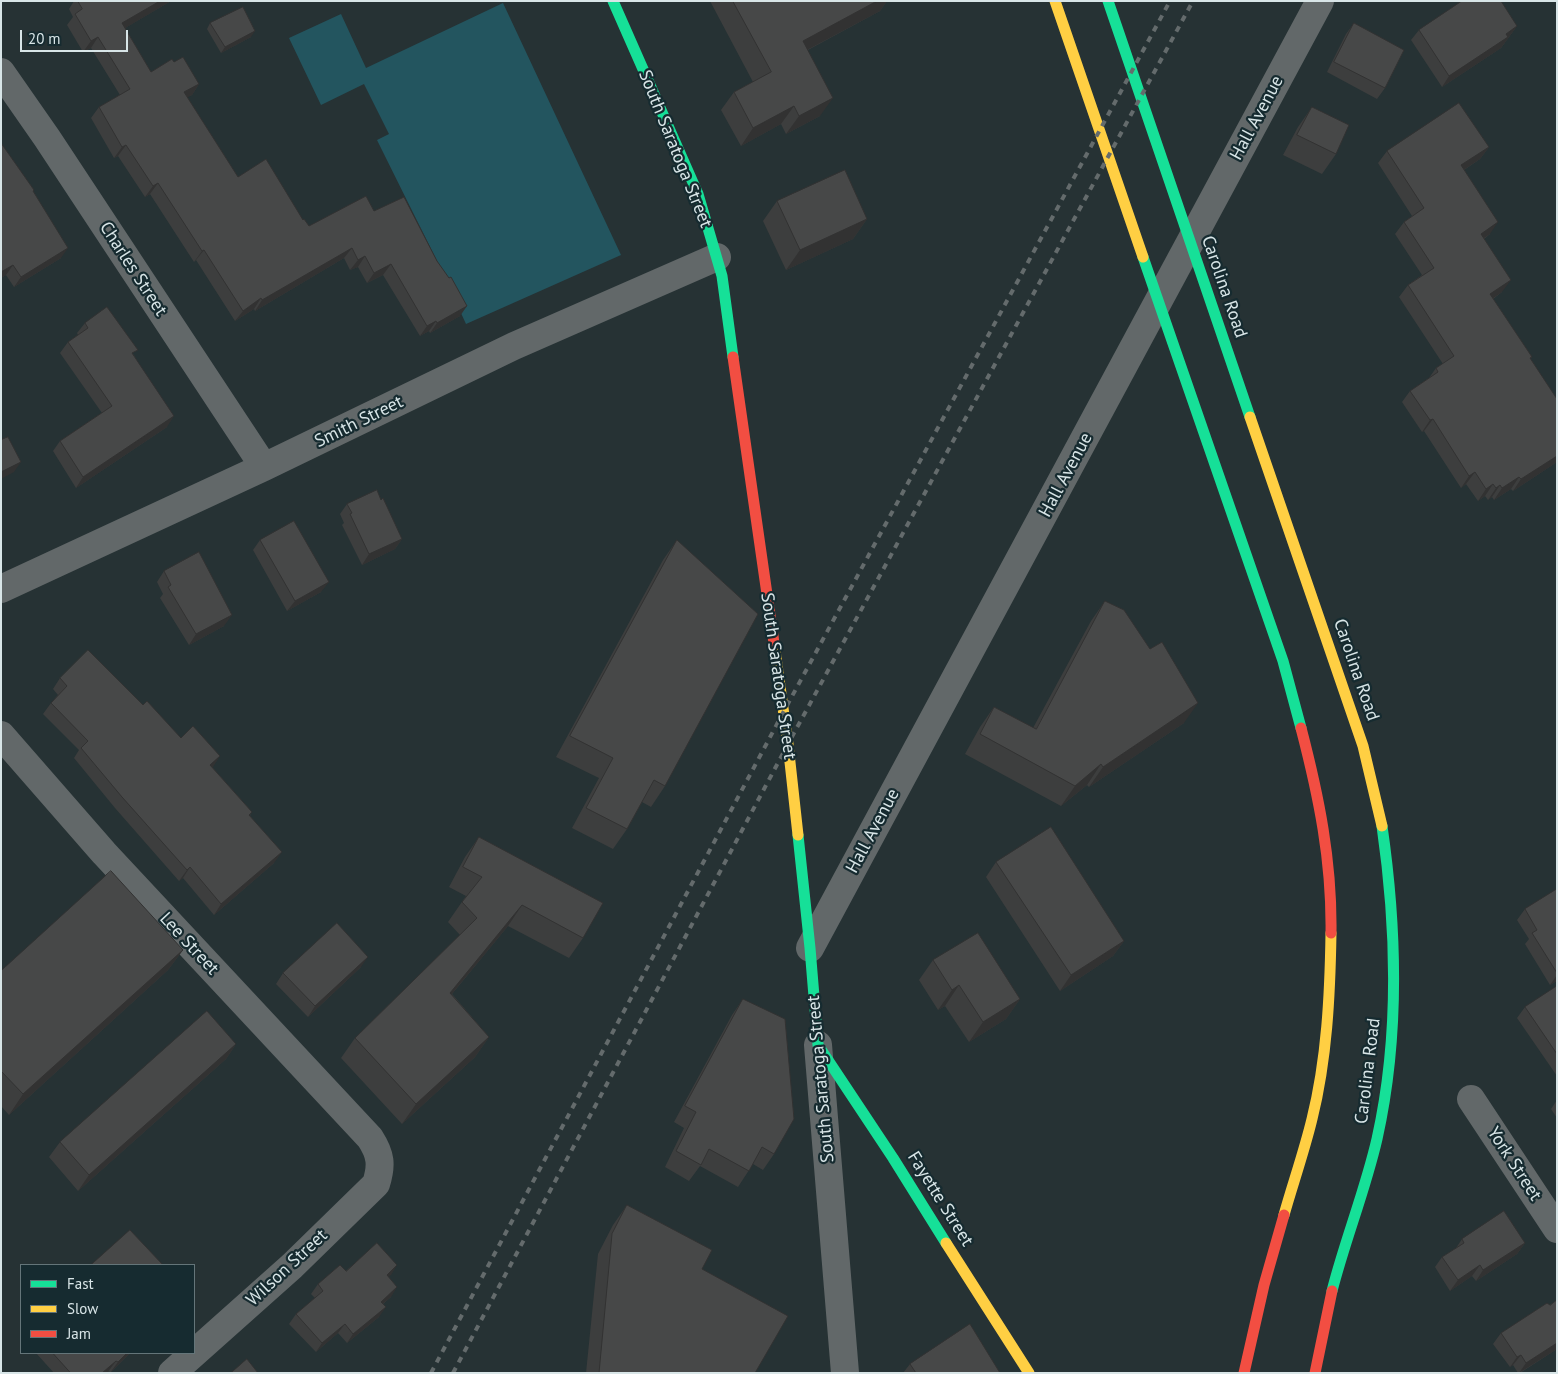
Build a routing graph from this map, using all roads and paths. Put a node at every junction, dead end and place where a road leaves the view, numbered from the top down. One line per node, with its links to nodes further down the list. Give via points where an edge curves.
1 (613, 1): 6 (main road, South Saratoga Street, via 698,194)
2 (1055, 1): 20 (main road, via 1283,661 1316,786 1327,849 1331,913 1326,1034 1312,1119 1264,1285)
3 (1108, 1): 21 (main road, Carolina Road, via 1363,746 1380,815 1394,944 1395,996 1387,1086 1377,1138 1340,1263)
4 (1320, 1): 10 (street, Hall Avenue)
5 (1, 72): 7 (street, Charles Street)
6 (717, 257): 7 (street, Smith Street, via 514,346); 10 (main road, South Saratoga Street, via 788,744)
7 (264, 467): 8 (street, Smith Street)
8 (1, 589)
9 (1, 735): 13 (street, Lee Street, via 104,853)
10 (810, 948): 11 (main road, South Saratoga Street)
11 (818, 1045): 18 (street, South Saratoga Street); 19 (main road, Fayette Street)
12 (1471, 1099): 14 (street, York Street)
13 (379, 1151): 15 (street, Wilson Street, via 381,1170 376,1184 292,1266)
14 (1557, 1229)
15 (195, 1352)
16 (193, 1354): 17 (street, Wilson Street)
17 (172, 1373)
18 (845, 1373)
19 (1029, 1373)
20 (1244, 1373)
21 (1315, 1373)

